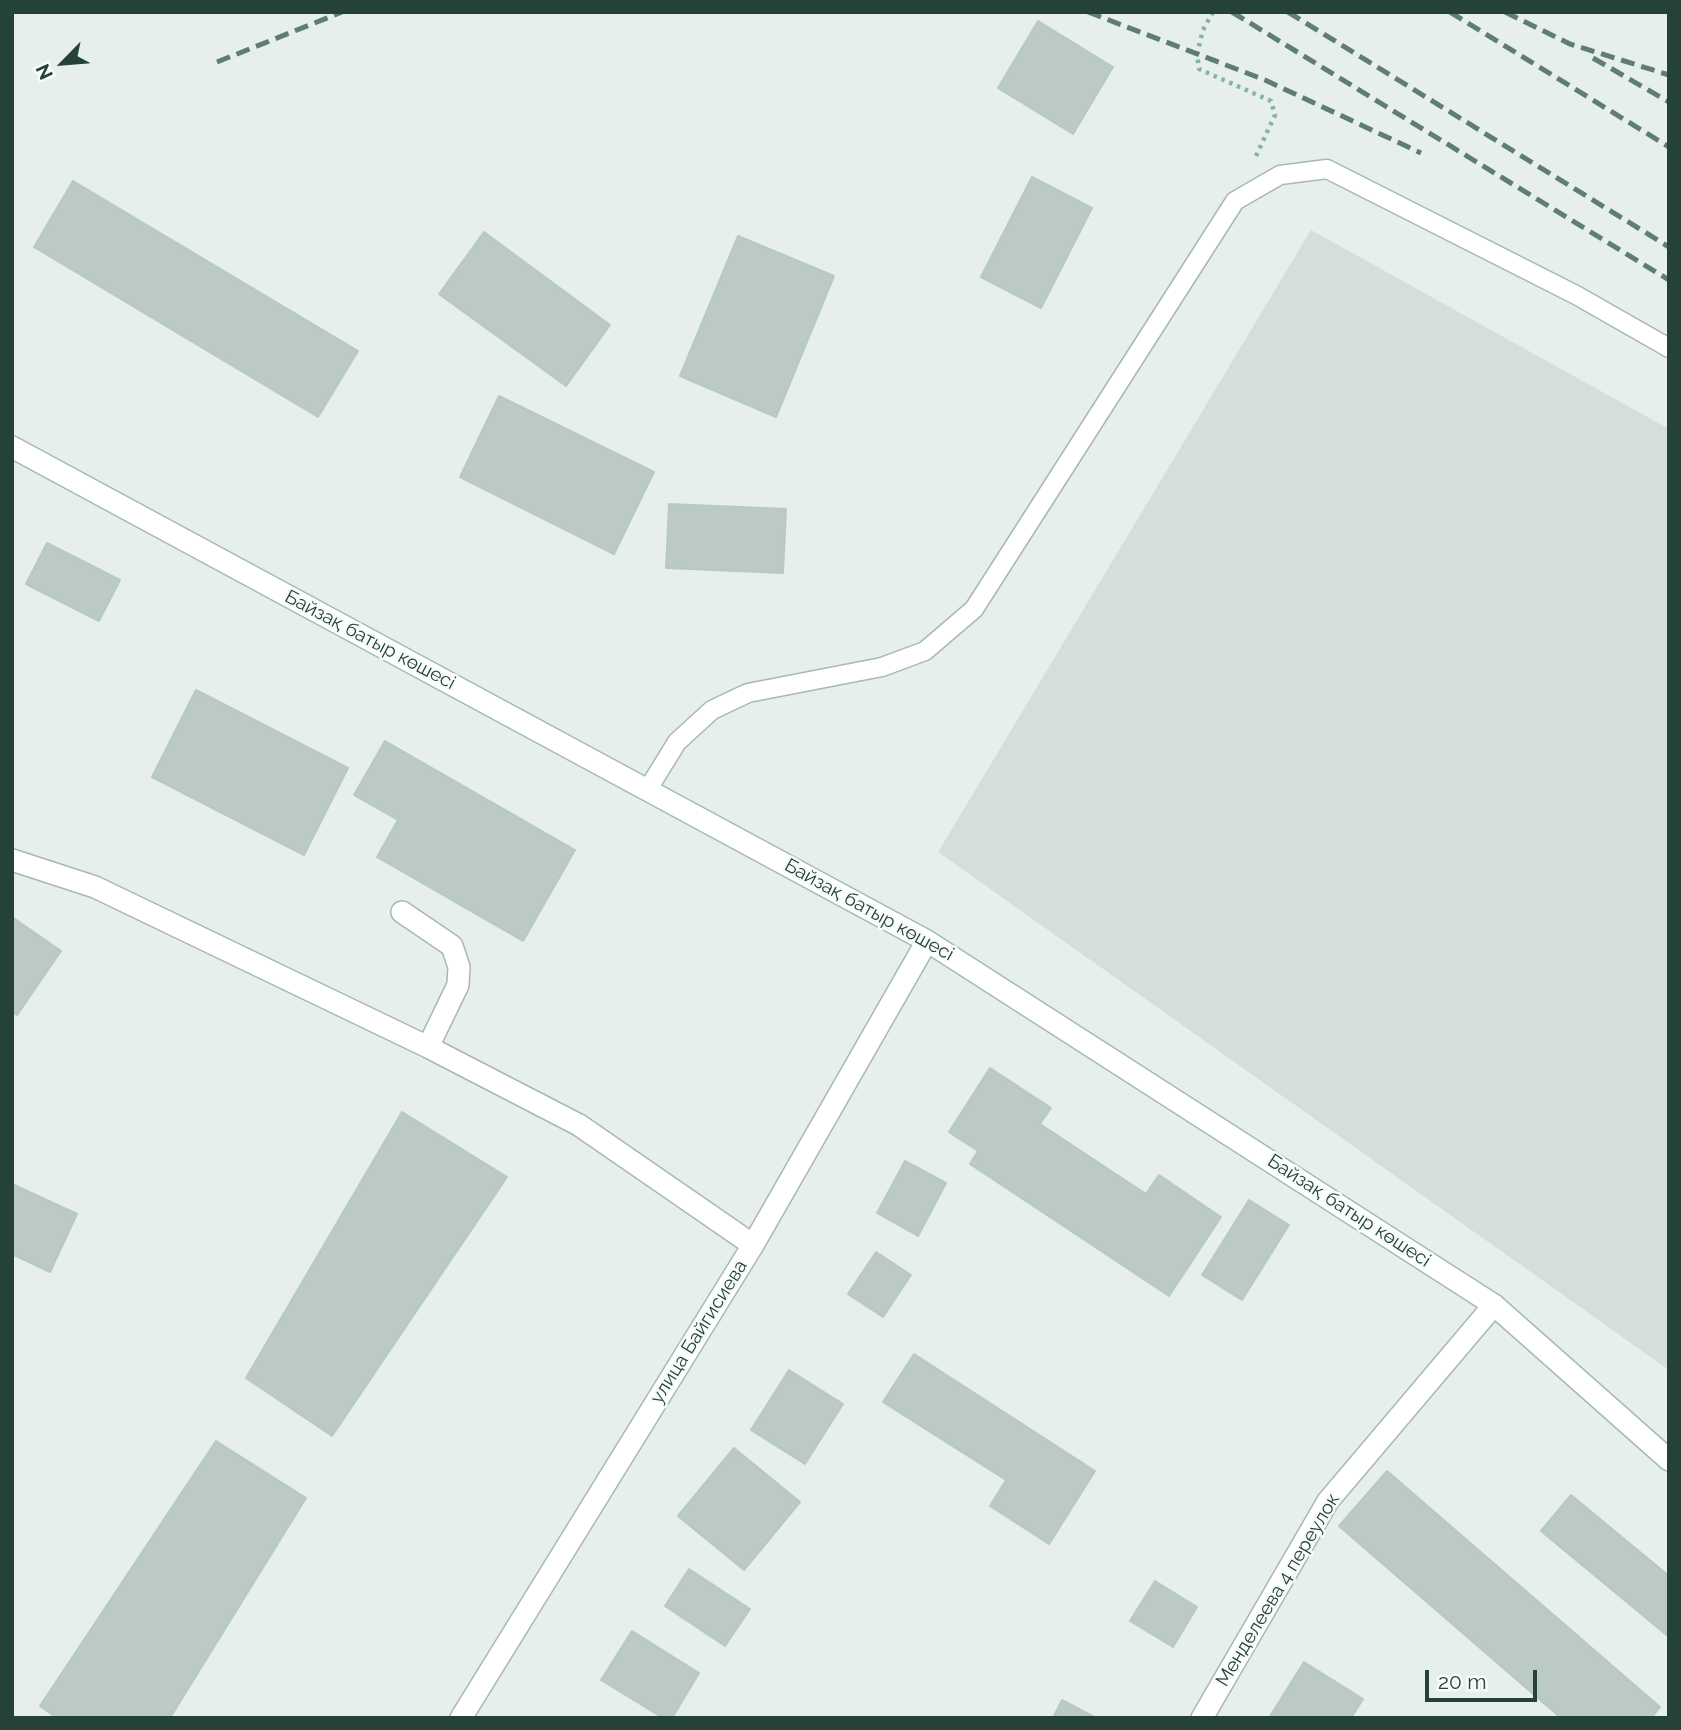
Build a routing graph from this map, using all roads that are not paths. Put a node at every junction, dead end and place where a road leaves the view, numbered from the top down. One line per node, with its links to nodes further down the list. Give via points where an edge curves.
1 (1669, 348): 3 (lane, via 1576,295 1327,169 1280,175 1235,201 974,609 925,651 882,667 748,693 712,710 677,743)
2 (12, 447): 3 (street, Байзақ батыр көшесі)
3 (648, 789): 6 (street, Байзақ батыр көшесі)
4 (12, 860): 7 (street, via 95,887)
5 (402, 912): 7 (street, via 452,946 459,967 458,985)
6 (927, 941): 8 (street, улица Байгисиева); 9 (street, Байзақ батыр көшесі)
7 (428, 1047): 8 (street, via 579,1125)
8 (753, 1245): 11 (street, улица Байгисиева)
9 (1494, 1305): 10 (street, Байзақ батыр көшесі); 12 (street, Менделеева 4 переулок, via 1328,1501)
10 (1669, 1460)
11 (461, 1718)
12 (1202, 1718)

